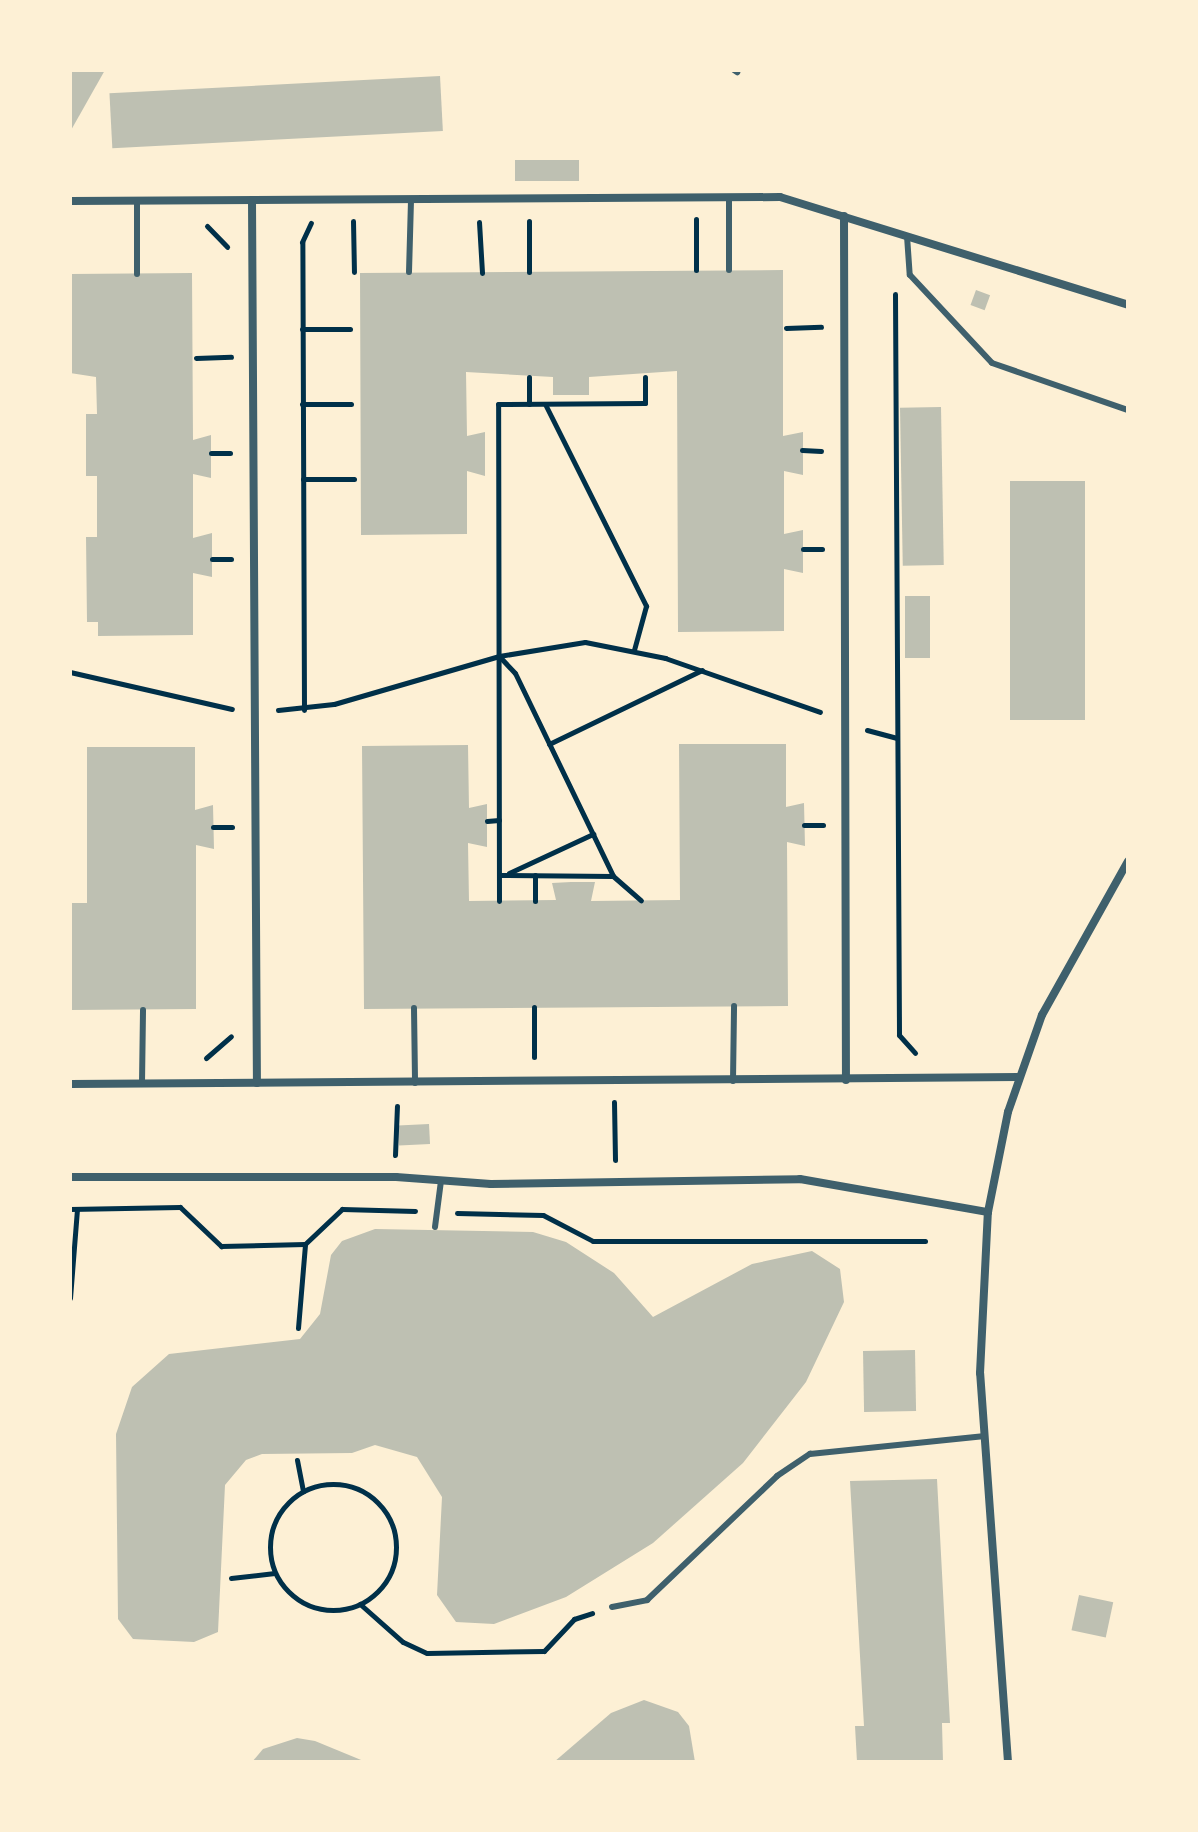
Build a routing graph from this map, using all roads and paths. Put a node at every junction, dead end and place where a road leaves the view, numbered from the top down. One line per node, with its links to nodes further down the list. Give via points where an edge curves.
1 (729, 197): 2 (street); 7 (street, via 780,197); 16 (lane)
2 (529, 198): 3 (street); 19 (path)
3 (411, 199): 4 (street); 18 (lane)
4 (252, 200): 6 (street); 60 (street)
5 (70, 201): 6 (street)
6 (137, 201): 21 (lane)
7 (844, 216): 13 (street); 61 (street)
8 (696, 217): 15 (path)
9 (353, 219): 17 (path)
10 (479, 219): 20 (path)
11 (314, 220): 26 (path, via 302,242)
12 (197, 221): 14 (path, via 220,236)
13 (907, 236): 23 (street); 38 (lane, via 910,275 992,363)
14 (230, 260)
15 (696, 270)
16 (729, 270)
17 (354, 272)
18 (409, 272)
19 (529, 272)
20 (482, 273)
21 (137, 274)
22 (895, 289): 63 (path)
23 (1128, 305)
24 (823, 327): 25 (path)
25 (786, 328)
26 (302, 329): 27 (path); 34 (path)
27 (350, 329)
28 (232, 343): 29 (path)
29 (232, 357): 30 (path); 31 (path)
30 (196, 358)
31 (232, 371)
32 (529, 377): 36 (path)
33 (645, 377): 37 (path, via 645,403)
34 (302, 404): 35 (path); 45 (path)
35 (351, 404)
36 (529, 404): 37 (path); 54 (path, via 498,404)
37 (544, 404): 53 (path, via 646,606)
38 (1128, 410)
39 (232, 440): 43 (path)
40 (802, 450): 41 (path)
41 (824, 451)
42 (211, 453): 43 (path)
43 (232, 453): 44 (path)
44 (232, 468)
45 (303, 479): 46 (path); 59 (path)
46 (354, 479)
47 (232, 544): 51 (path)
48 (803, 549): 49 (path)
49 (825, 549)
50 (212, 559): 51 (path)
51 (233, 559): 52 (path)
52 (233, 574)
53 (634, 650): 54 (path, via 585,642); 55 (path)
54 (499, 656): 59 (path); 64 (path, via 515,673); 66 (path)
55 (702, 670): 61 (path); 64 (path)
56 (70, 672): 58 (path)
57 (234, 694): 58 (path)
58 (234, 709): 60 (path); 62 (path)
59 (304, 710): 60 (path)
60 (254, 711): 94 (street)
61 (844, 722): 63 (path); 89 (street)
62 (234, 724)
63 (897, 738): 86 (path, via 899,1035 913,1053)
64 (549, 744): 72 (path)
65 (235, 813): 71 (path)
66 (499, 820): 67 (path); 75 (path)
67 (487, 821)
68 (804, 825): 69 (path)
69 (827, 825)
70 (213, 827): 71 (path)
71 (235, 827): 73 (path)
72 (593, 834): 75 (path); 77 (path)
73 (235, 843)
74 (1128, 861): 88 (street, via 1068,959)
75 (502, 875): 76 (path); 79 (path)
76 (535, 875): 77 (path); 80 (path)
77 (613, 876): 78 (path)
78 (641, 900)
79 (499, 901)
80 (535, 901)
81 (734, 1006): 90 (lane)
82 (534, 1007): 91 (path)
83 (414, 1008): 95 (lane)
84 (143, 1010): 93 (lane)
85 (235, 1026): 87 (path, via 223,1047)
86 (933, 1054)
87 (190, 1063)
88 (1019, 1077): 89 (street); 104 (street)
89 (846, 1080): 90 (street)
90 (733, 1081): 92 (street)
91 (534, 1082): 92 (street); 95 (street)
92 (614, 1082): 100 (path)
93 (142, 1083): 94 (street); 96 (street)
94 (257, 1083): 95 (street)
95 (415, 1083): 98 (path, via 395,1108)
96 (70, 1084)
97 (70, 1177): 98 (street)
98 (396, 1177): 99 (street); 102 (path)
99 (441, 1181): 100 (street); 103 (lane)
100 (615, 1181): 104 (street, via 824,1180)
101 (74, 1209): 107 (path, via 180,1207 221,1246); 108 (path)
102 (395, 1210): 103 (path); 107 (path, via 342,1209)
103 (436, 1212): 105 (lane); 106 (path, via 543,1215 593,1241)
104 (988, 1212): 110 (street, via 979,1337)
105 (435, 1227)
106 (925, 1241)
107 (305, 1244): 109 (path)
108 (70, 1298)
109 (298, 1328)
110 (985, 1436): 116 (lane, via 810,1454 777,1476 647,1600); 117 (street)
111 (297, 1460): 112 (path)
112 (303, 1491): 113 (path, via 274,1522); 115 (path, via 346,1484 366,1492 393,1525 394,1566 385,1585)
113 (275, 1573): 114 (path); 115 (path, via 311,1607)
114 (231, 1578)
115 (360, 1604): 116 (path, via 403,1642 455,1653 544,1651 574,1619)
116 (612, 1607)
117 (1008, 1762)

